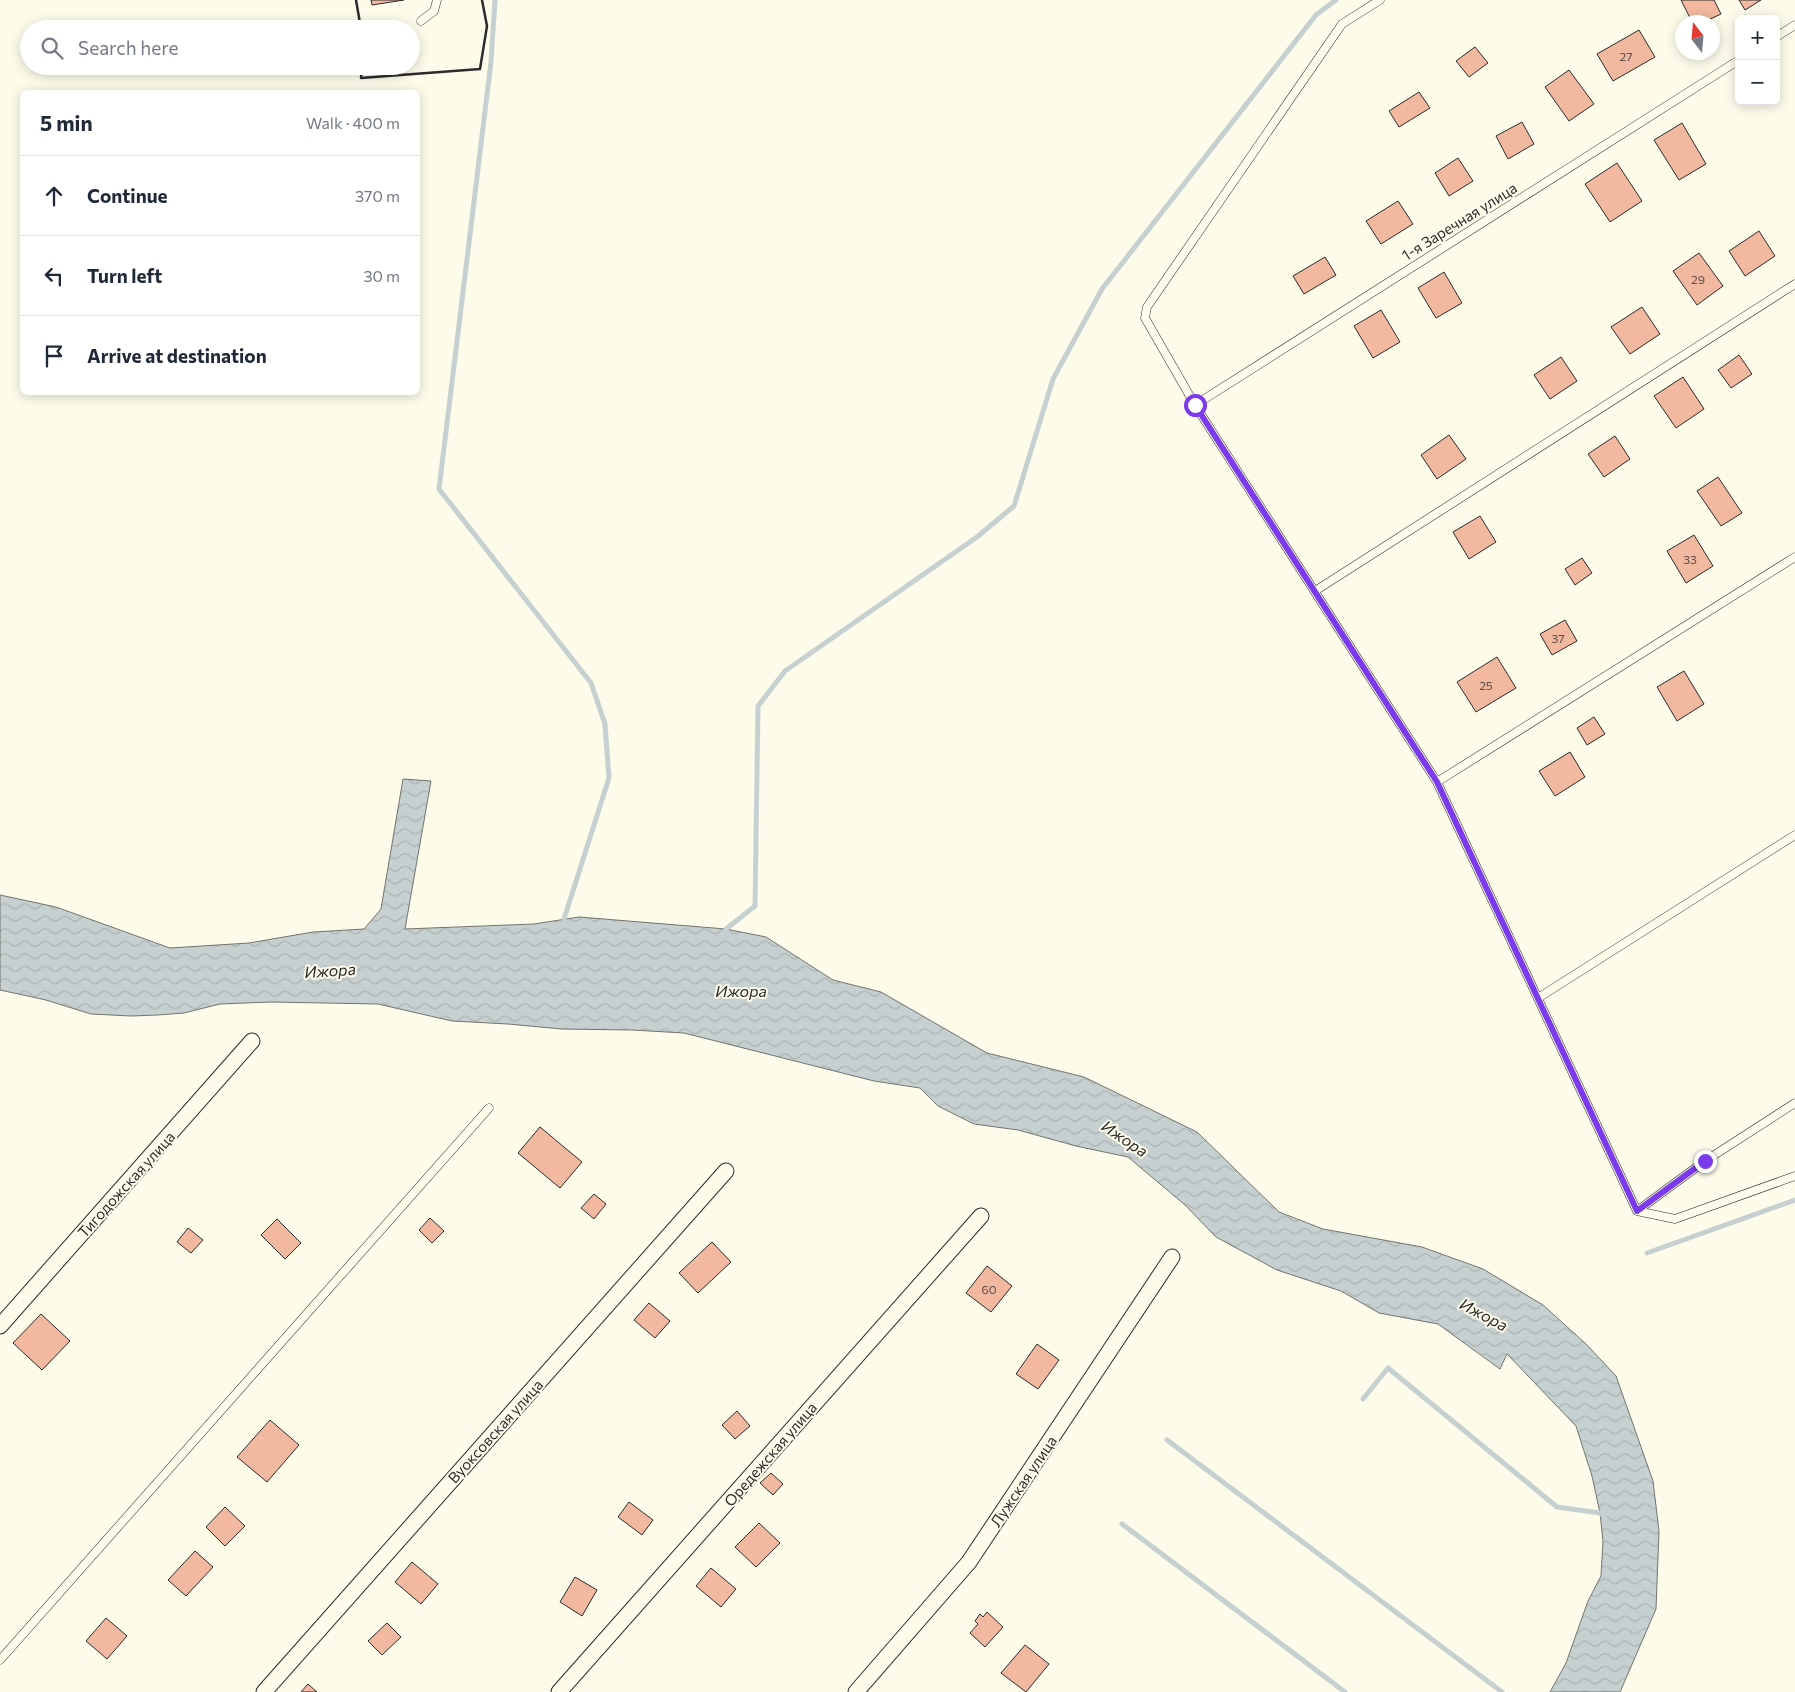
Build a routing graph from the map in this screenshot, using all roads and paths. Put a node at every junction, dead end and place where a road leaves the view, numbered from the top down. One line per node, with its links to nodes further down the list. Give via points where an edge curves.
1 (437, 0): 3 (lane, via 434,12)
2 (1380, 0): 8 (lane, via 1342,24 1147,307 1144,318)
3 (421, 21)
4 (1795, 25): 5 (lane)
5 (1780, 34)
6 (1735, 63): 8 (lane, 1-я Заречная улица)
7 (1795, 284): 10 (lane)
8 (1195, 405): 10 (lane)
9 (1795, 557): 11 (lane)
10 (1315, 591): 11 (lane)
11 (1437, 782): 13 (lane)
12 (1795, 835): 13 (lane)
13 (1538, 998): 19 (lane)
14 (252, 1041): 22 (street, Тигодожская улица)
15 (1795, 1103): 19 (lane, via 1705,1161)
16 (489, 1108): 23 (lane)
17 (726, 1171): 24 (street, Вуоксовская улица)
18 (1795, 1176): 19 (lane, via 1675,1219)
19 (1637, 1211)
20 (981, 1216): 25 (street, Оредежская улица)
21 (1172, 1257): 26 (street, Лужская улица, via 970,1562)
22 (0, 1326)
23 (0, 1660)
24 (264, 1692)
25 (559, 1692)
26 (856, 1692)

